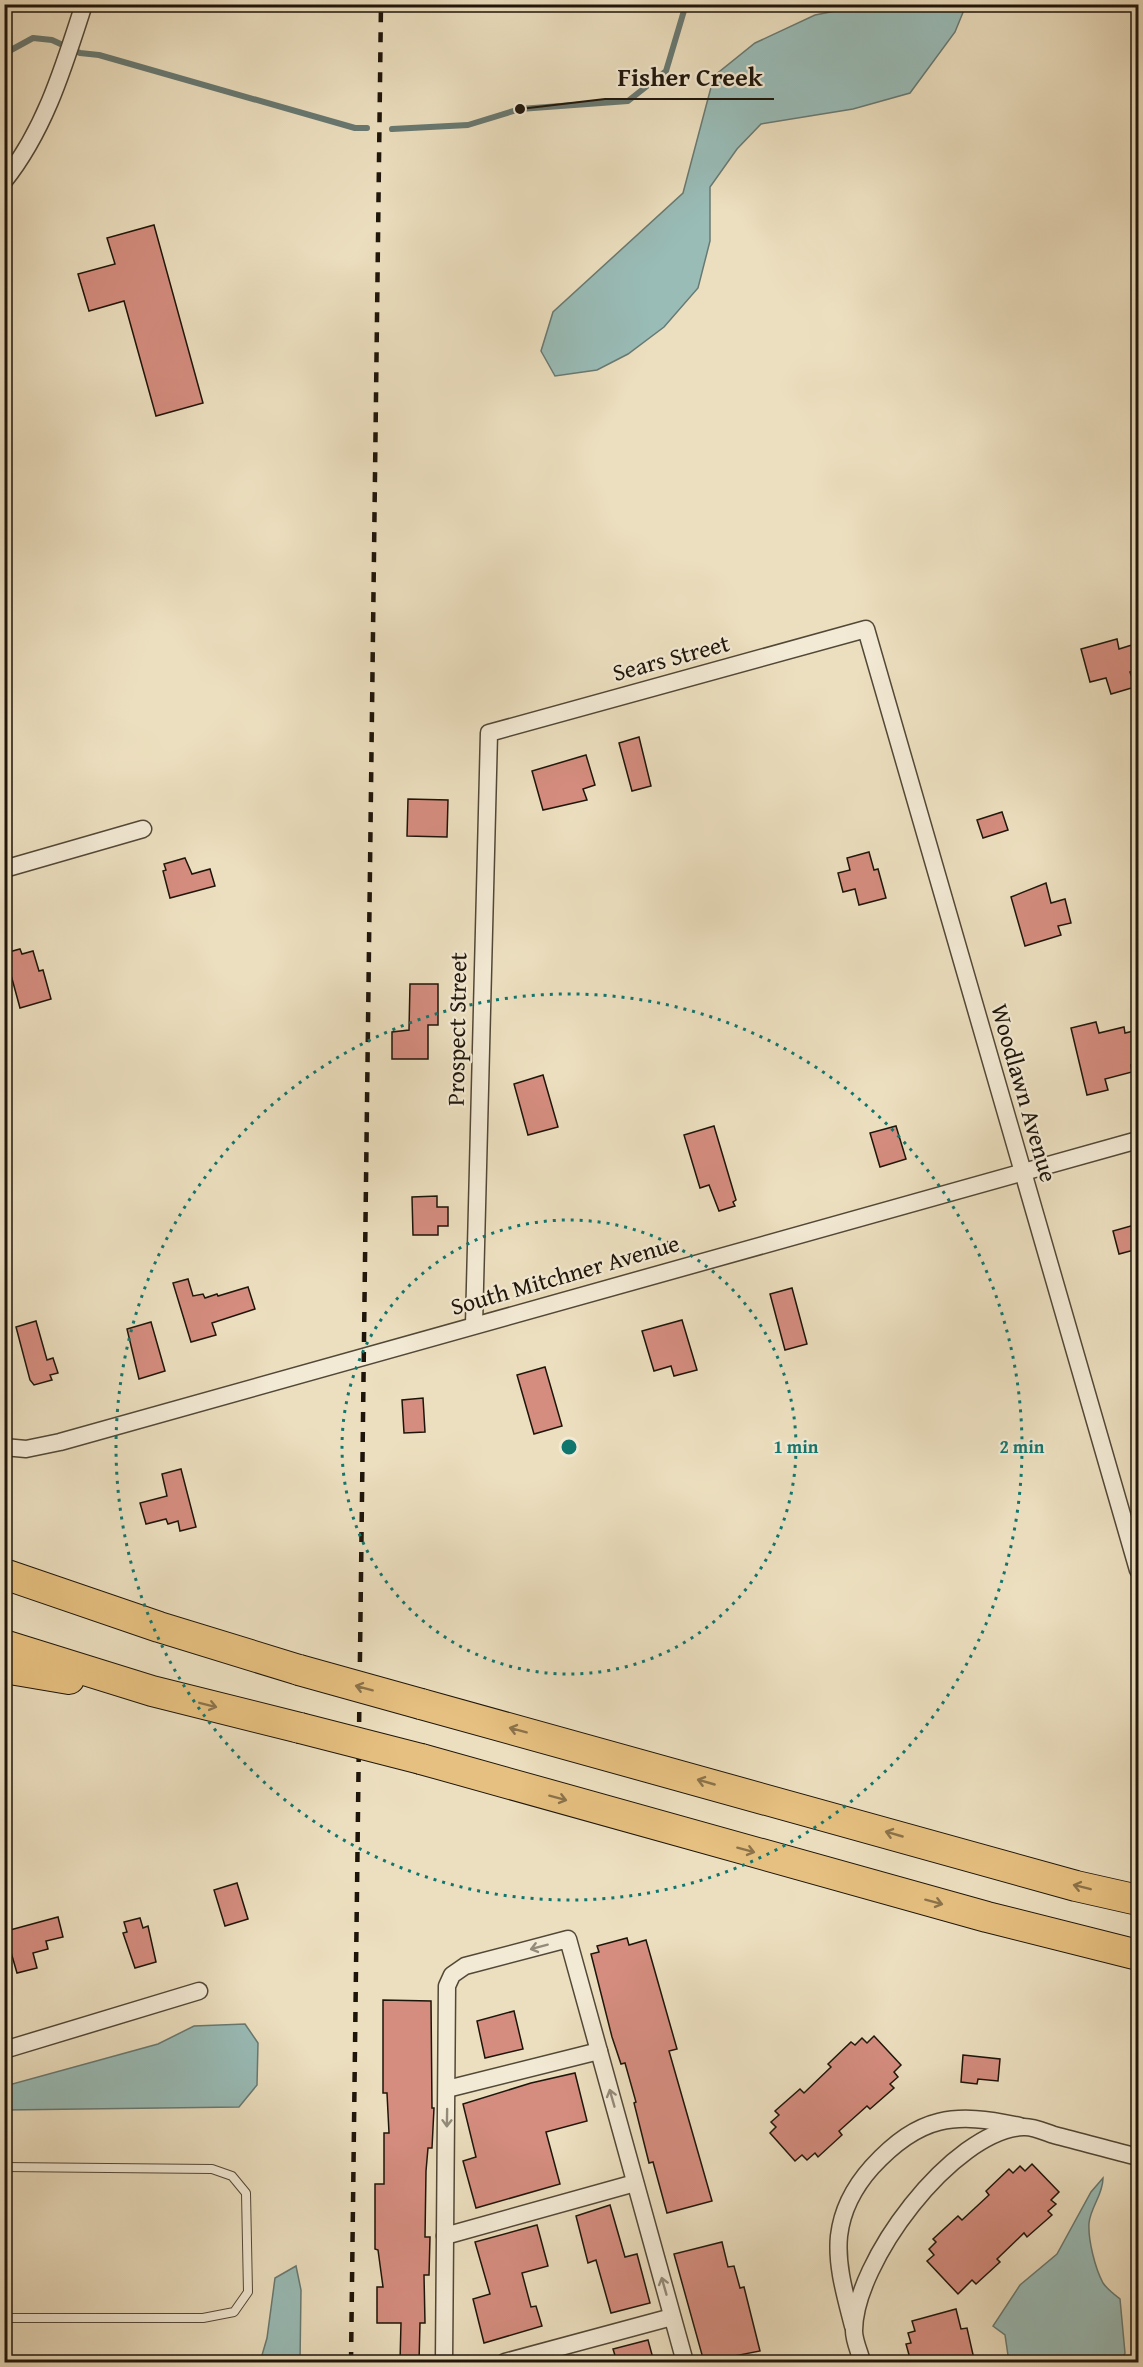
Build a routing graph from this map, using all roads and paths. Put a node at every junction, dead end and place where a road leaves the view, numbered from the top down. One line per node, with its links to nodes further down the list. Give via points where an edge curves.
1 (84, 4): 2 (street, via 47,111)
2 (4, 181)
3 (866, 629): 4 (street, Sears Street); 8 (street, Woodlawn Avenue)
4 (489, 734): 9 (street, Prospect Street)
5 (143, 829): 6 (street)
6 (4, 869)
7 (1138, 1140): 8 (street, South Mitchner Avenue)
8 (1022, 1173): 9 (street, South Mitchner Avenue); 11 (street, Woodlawn Avenue)
9 (474, 1325): 10 (street, South Mitchner Avenue, via 60,1442 27,1449)
10 (4, 1447)
11 (1138, 1570)
12 (4, 1574): 14 (highway)
13 (4, 1587): 14 (highway)
14 (159, 1627): 18 (highway, one-way to 14, bridge, via 299,1670)
15 (4, 1645): 17 (highway)
16 (4, 1668): 17 (highway)
17 (152, 1691): 19 (highway, one-way to 19, bridge, via 421,1759)
18 (1138, 1900)
19 (1138, 1956)
20 (199, 1991): 21 (street)
21 (4, 2050)
22 (599, 2051): 23 (street); 23 (street, one-way to 23, via 568,1939 465,1966 452,1975 447,1989); 27 (street, one-way to 22)
23 (447, 2089): 28 (street, one-way to 28)
24 (1024, 2127): 25 (street); 31 (street, via 964,2154 926,2187 870,2270); 31 (street, via 976,2118 929,2124 891,2147 862,2178 841,2222 839,2239)
25 (1138, 2157)
26 (4, 2167): 30 (lane, via 212,2169 232,2176 246,2193 248,2292 234,2312 202,2318)
27 (635, 2182): 28 (street); 29 (street, one-way to 27)
28 (445, 2236): 32 (street)
29 (672, 2317): 33 (street); 34 (street)
30 (4, 2318)
31 (854, 2332): 35 (street)
32 (444, 2362)
33 (504, 2362)
34 (685, 2362)
35 (862, 2362)

